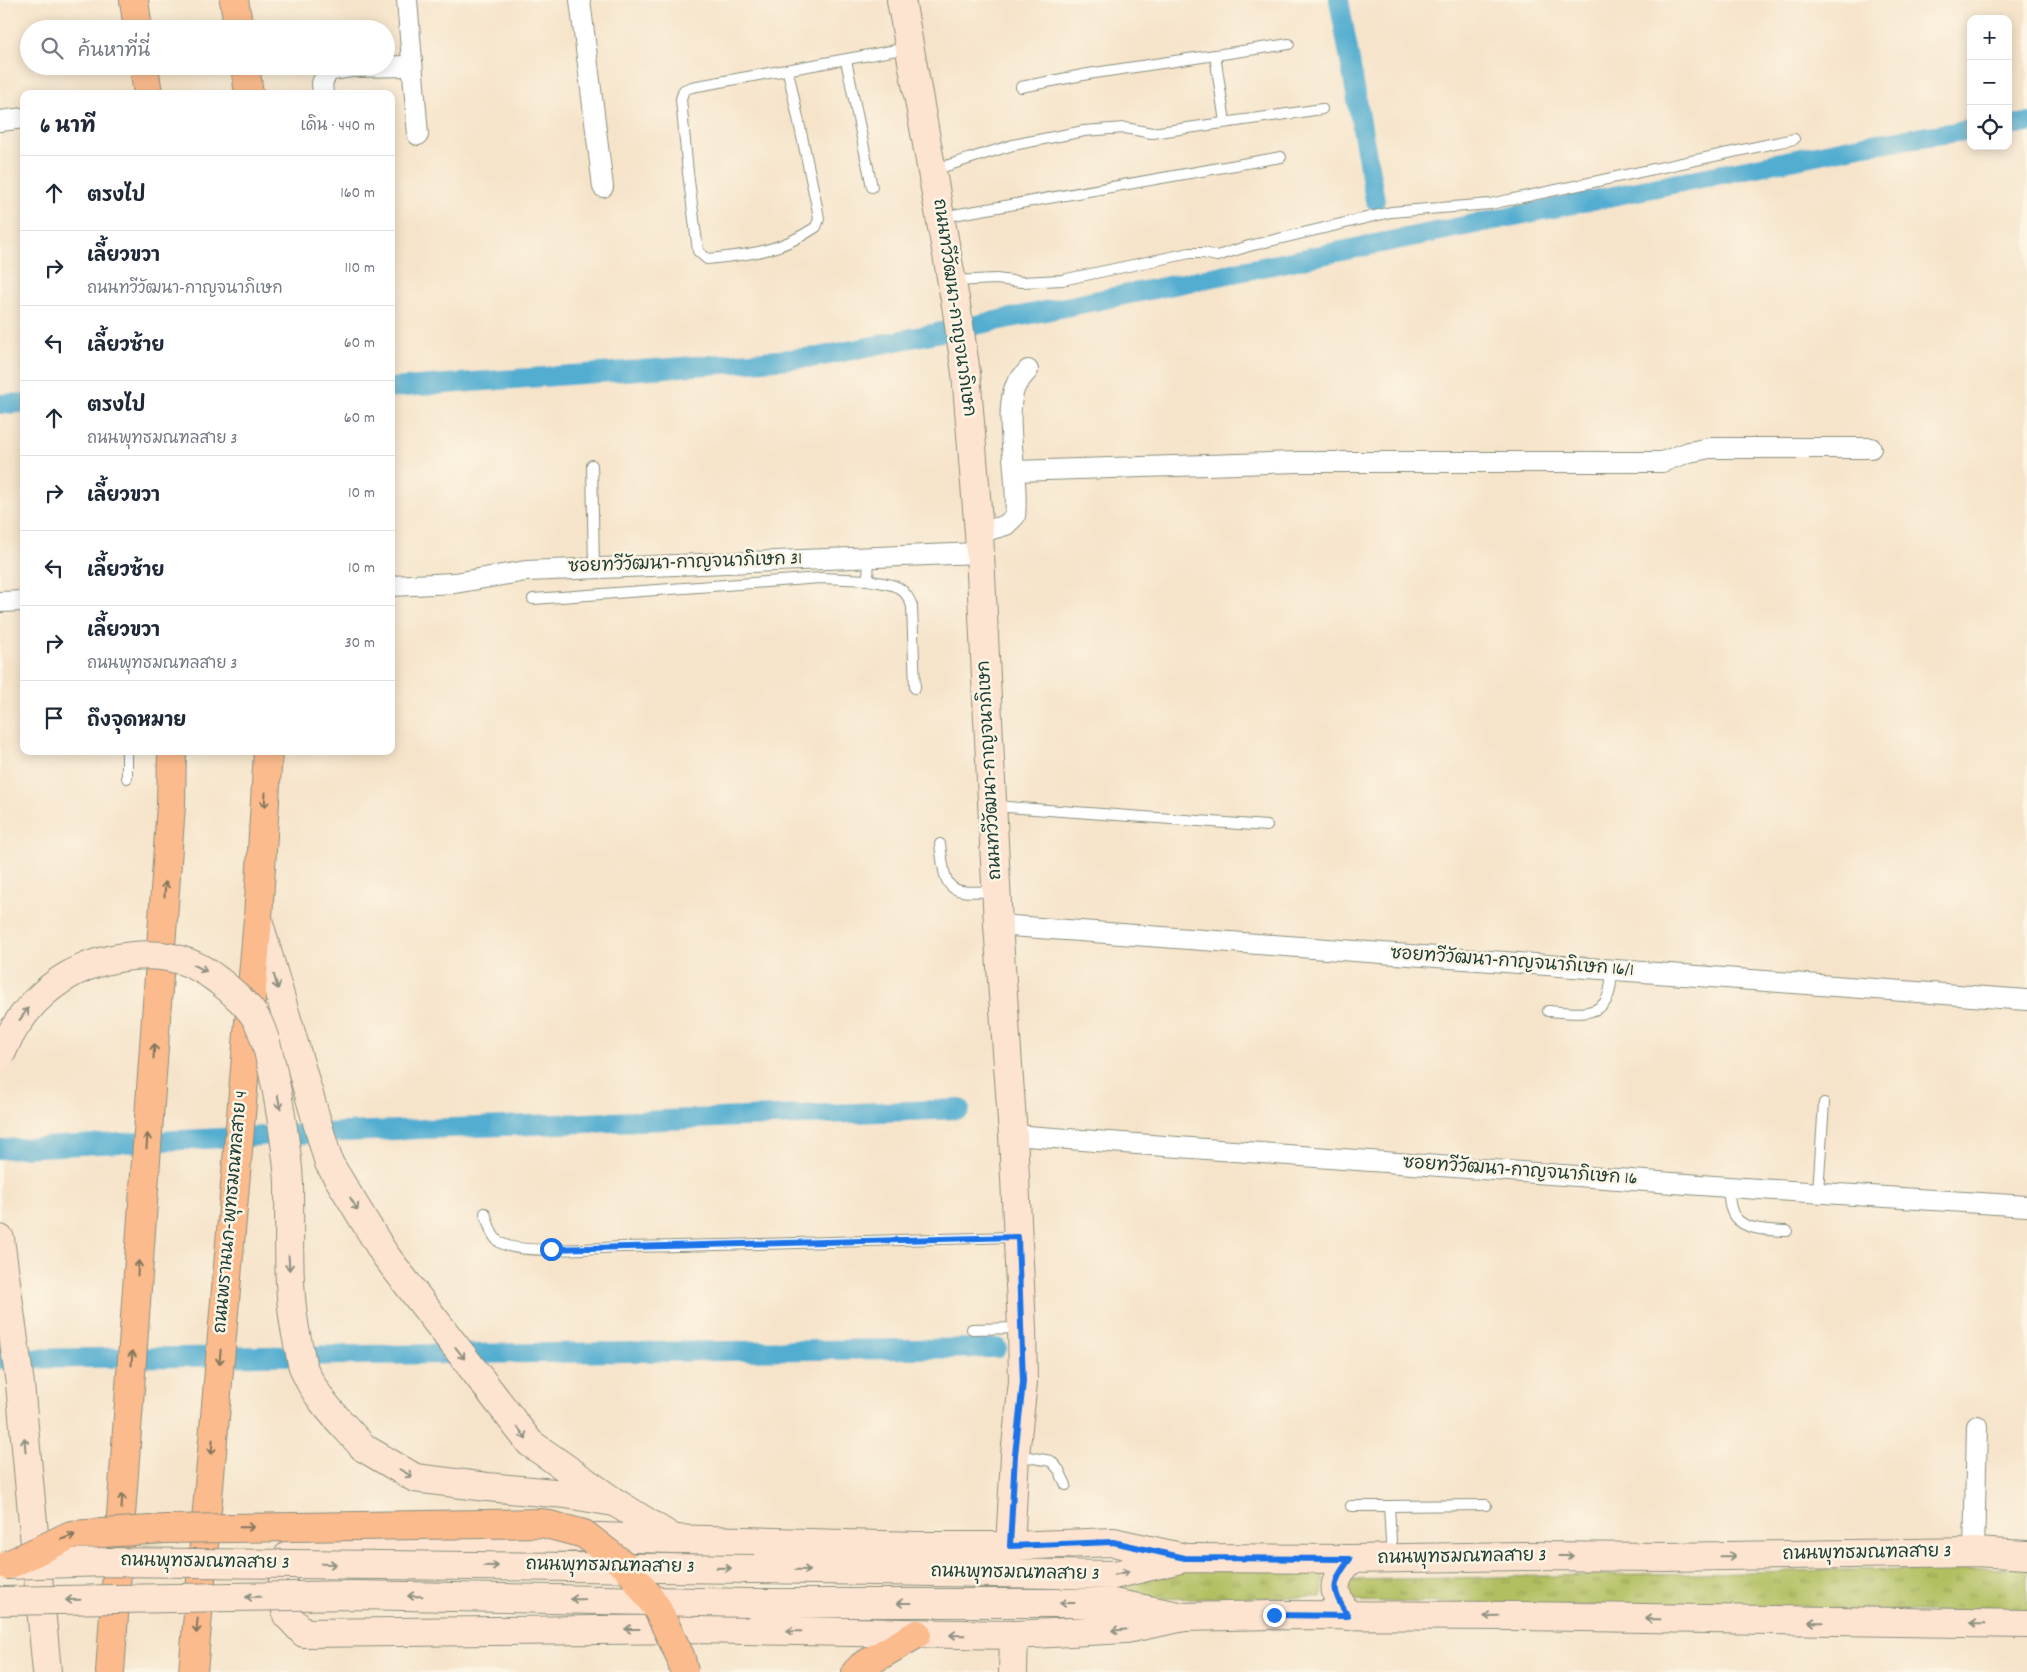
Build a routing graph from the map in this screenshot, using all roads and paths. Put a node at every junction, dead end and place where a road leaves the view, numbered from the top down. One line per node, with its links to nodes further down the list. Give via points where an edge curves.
1 (134, 0): 6 (main road)
2 (234, 0): 7 (main road)
3 (407, 0): 12 (street)
4 (580, 0): 30 (street)
5 (901, 0): 9 (main road, ถนนทวีวัฒนา-กาญจนาภิเษก)
6 (137, 20)
7 (237, 20)
8 (1288, 44): 10 (lane)
9 (910, 48): 11 (lane); 29 (main road, ถนนทวีวัฒนา-กาญจนาภิเษก)
10 (1215, 55): 18 (lane); 25 (lane)
11 (846, 60): 14 (lane); 31 (lane)
12 (412, 66): 13 (street); 26 (street)
13 (395, 67)
14 (788, 71): 14 (lane, via 817,207 819,219 816,227 798,239 754,254 702,257 698,251 692,202 682,99 684,90)
15 (145, 75): 19 (main road)
16 (246, 75): 20 (main road)
17 (326, 75): 21 (street)
18 (1021, 87)
19 (147, 90)
20 (248, 90)
21 (323, 90)
22 (1322, 109): 25 (lane)
23 (20, 118): 24 (street)
24 (0, 121)
25 (1225, 122): 29 (lane, via 1152,133 1124,128 1084,130 1014,145)
26 (418, 136)
27 (1794, 139): 33 (lane, via 1490,204 1391,212 1217,256 1190,253 1062,280 1022,282 996,279)
28 (1281, 157): 32 (lane)
29 (932, 170): 32 (main road, ถนนทวีวัฒนา-กาญจนาภิเษก)
30 (603, 187)
31 (872, 187)
32 (941, 218): 33 (main road, ถนนทวีวัฒนา-กาญจนาภิเษก)
33 (954, 293): 38 (main road, ถนนทวีวัฒนา-กาญจนาภิเษก, via 966,373)
34 (1028, 370): 37 (street, ซอยทวีวัฒนา-กาญจนาภิเษก 31, via 1016,386 1011,405)
35 (1871, 448): 37 (street, via 1710,448 1662,462 1299,462)
36 (592, 466): 40 (lane)
37 (1015, 471): 38 (street, ซอยทวีวัฒนา-กาญจนาภิเษก 31, via 1015,516)
38 (979, 543): 39 (street, ซอยทวีวัฒนา-กาญจนาภิเษก 31); 51 (main road, ถนนทวีวัฒนา-กาญจนาภิเษก)
39 (869, 556): 40 (street, ซอยทวีวัฒนา-กาญจนาภิเษก 31); 41 (lane)
40 (594, 567): 42 (street, ซอยทวีวัฒนา-กาญจนาภิเษก 31, via 526,571 455,583)
41 (868, 580): 43 (lane, via 821,578); 46 (lane, via 896,586 908,595 912,606)
42 (395, 586)
43 (533, 599)
44 (20, 601): 45 (street)
45 (0, 602)
46 (915, 688)
47 (127, 755): 50 (lane)
48 (172, 755): 94 (main road, one-way to 48)
49 (268, 755): 55 (main road, ถนนพรานนก-พุทธมณฑลสาย 4, one-way to 55)
50 (127, 778)
51 (993, 806): 52 (lane); 54 (main road, ถนนทวีวัฒนา-กาญจนาภิเษก)
52 (1267, 826)
53 (940, 844): 54 (lane, via 944,875 949,886 967,892)
54 (997, 891): 56 (main road, ถนนทวีวัฒนา-กาญจนาภิเษก)
55 (258, 918): 75 (main road, one-way to 75, via 329,1163 385,1255 530,1443); 95 (main road, ถนนพรานนก-พุทธมณฑลสาย 4, one-way to 95)
56 (998, 925): 57 (street, ซอยทวีวัฒนา-กาญจนาภิเษก 16/1); 62 (main road, ถนนทวีวัฒนา-กาญจนาภิเษก)
57 (1612, 971): 58 (street, ซอยทวีวัฒนา-กาญจนาภิเษก 16/1); 59 (lane, via 1606,1001 1598,1009 1579,1013)
58 (2027, 1000)
59 (1548, 1011)
60 (0, 1056): 75 (main road, one-way to 75, bridge, via 9,1035 33,1003 60,979 97,962 137,954 178,957 205,970 230,989 257,1020 272,1064 289,1182 293,1321 303,1367 319,1398 364,1448 415,1478)
61 (1824, 1104): 64 (lane)
62 (1013, 1134): 63 (street, ซอยทวีวัฒนา-กาญจนาภิเษก 16); 68 (main road, ถนนทวีวัฒนา-กาญจนาภิเษก)
63 (1728, 1186): 64 (street, ซอยทวีวัฒนา-กาญจนาภิเษก 16); 67 (lane, via 1731,1208 1735,1217 1744,1224)
64 (1818, 1192): 65 (street, ซอยทวีวัฒนา-กาญจนาภิเษก 16)
65 (2027, 1206)
66 (485, 1213): 68 (lane, via 494,1238 502,1244 551,1249)
67 (1787, 1231)
68 (1018, 1237): 70 (main road, ถนนทวีวัฒนา-กาญจนาภิเษก)
69 (0, 1239): 93 (main road, one-way to 69, via 20,1384)
70 (1022, 1328): 71 (lane); 73 (main road, ถนนทวีวัฒนา-กาญจนาภิเษก, via 1023,1382)
71 (972, 1329)
72 (1977, 1426): 81 (street)
73 (1015, 1455): 74 (lane, via 1051,1461); 80 (main road, ถนนทวีวัฒนา-กาญจนาภิเษก)
74 (1066, 1485)
75 (613, 1502): 79 (main road)
76 (1486, 1505): 78 (lane)
77 (1350, 1506): 78 (lane)
78 (1389, 1506): 85 (lane)
79 (674, 1539): 80 (main road); 91 (main road, one-way to 79, via 696,1629 304,1632 287,1615 283,1598 287,1557 302,1543 599,1537)
80 (1010, 1546): 83 (main road, via 1113,1542)
81 (1974, 1552): 82 (main road, ถนนพุทธมณฑลสาย 3); 85 (main road, ถนนพุทธมณฑลสาย 3, one-way to 81)
82 (2027, 1555)
83 (1185, 1558): 84 (main road, ถนนพุทธมณฑลสาย 3); 86 (main road, ถนนพุทธมณฑลสาย 3, one-way to 83, bridge, via 108,1562 1114,1575)
84 (1350, 1559): 85 (main road, ถนนพุทธมณฑลสาย 3); 88 (main road, via 1334,1587 1338,1602)
85 (1392, 1559)
86 (4, 1565): 96 (main road, one-way to 96, bridge, via 71,1535 166,1529 542,1523 584,1534 628,1568 657,1608 681,1658)
87 (0, 1601): 89 (main road, ถนนพุทธมณฑลสาย 3, one-way to 87, bridge, via 1113,1603 749,1603 354,1595)
88 (1348, 1616): 89 (main road, ถนนพุทธมณฑลสาย 3); 90 (main road, ถนนพุทธมณฑลสาย 3, one-way to 88)
89 (1184, 1617): 92 (main road, one-way to 92, via 1126,1630)
90 (2027, 1624)
91 (917, 1634): 92 (main road, one-way to 91); 97 (main road)
92 (1014, 1635): 98 (main road)
93 (47, 1672)
94 (110, 1672)
95 (193, 1672)
96 (684, 1672)
97 (856, 1672)
98 (1013, 1672)

